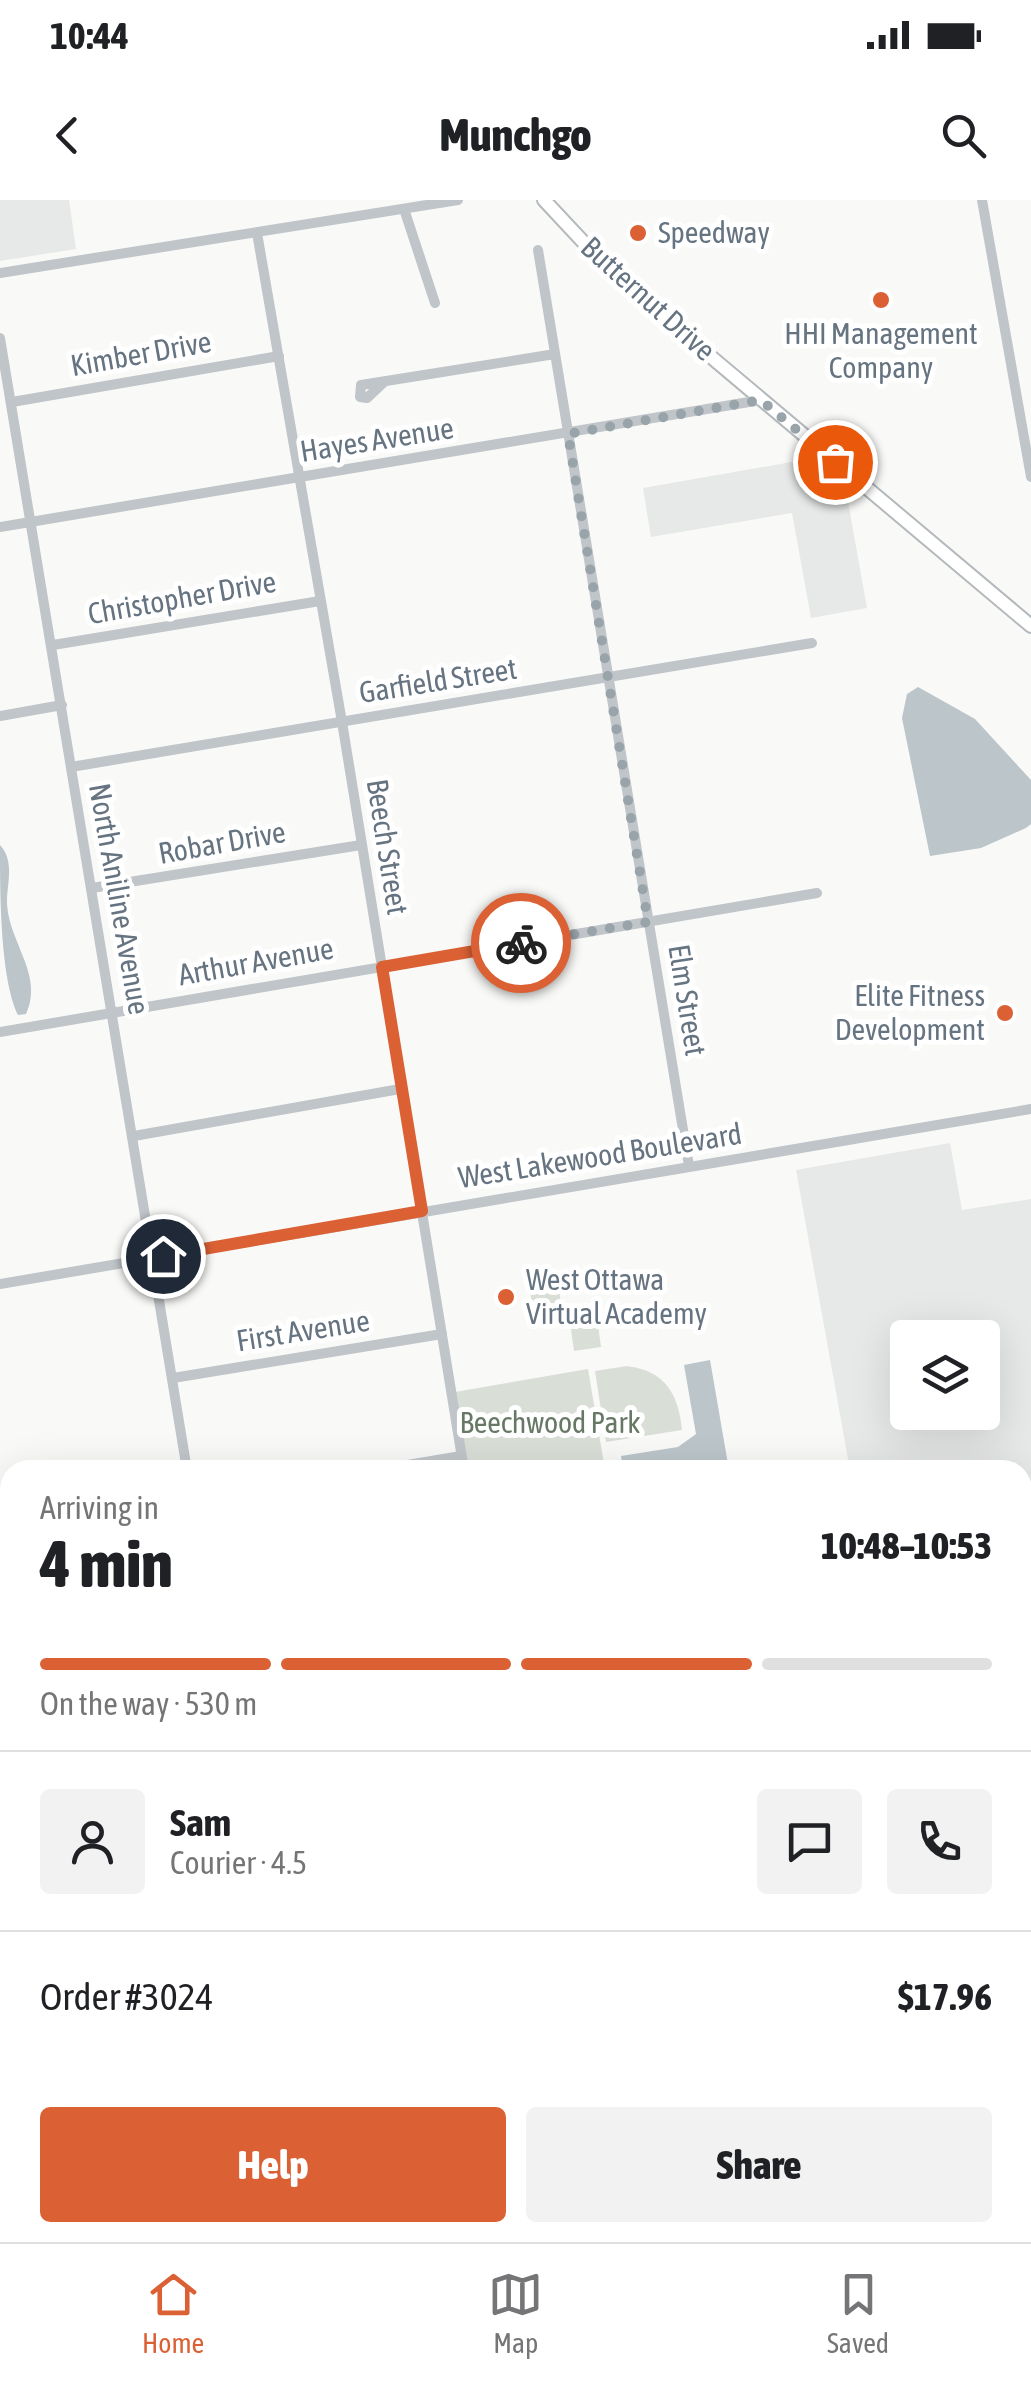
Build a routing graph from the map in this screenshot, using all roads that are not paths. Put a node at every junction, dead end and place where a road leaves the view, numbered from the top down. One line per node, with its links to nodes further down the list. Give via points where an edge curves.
1 (458, 200): 4 (street)
2 (544, 200): 13 (main road, Butternut Drive, via 616,277)
3 (982, 200): 16 (street)
4 (404, 209): 5 (street); 8 (street)
5 (256, 233): 7 (street); 11 (street, Beech Street)
6 (538, 250): 10 (street, Elm Street)
7 (0, 273)
8 (434, 303)
9 (0, 338): 14 (street, North Aniline Avenue)
10 (555, 354): 12 (street); 15 (street, Elm Street)
11 (279, 356): 14 (street, Kimber Drive); 18 (street, Beech Street)
12 (384, 382)
13 (761, 400): 15 (street, Hayes Avenue); 22 (main road, Butternut Drive)
14 (12, 402): 19 (street, North Aniline Avenue)
15 (568, 434): 18 (street, Hayes Avenue); 25 (street, Elm Street)
16 (1029, 454): 17 (street)
17 (1031, 477)
18 (299, 478): 19 (street, Hayes Avenue); 21 (street, Beech Street)
19 (32, 522): 20 (street, Hayes Avenue); 24 (street, North Aniline Avenue)
20 (0, 527)
21 (320, 601): 24 (street, Christopher Drive); 28 (street, Beech Street)
22 (1031, 626)
23 (812, 643): 25 (street, Garfield Street)
24 (53, 646): 26 (street, North Aniline Avenue)
25 (609, 678): 28 (street, Garfield Street); 33 (street, Elm Street)
26 (62, 705): 27 (street); 29 (street, North Aniline Avenue)
27 (0, 716)
28 (342, 722): 29 (street, Garfield Street); 30 (street, Beech Street)
29 (71, 767): 31 (street, North Aniline Avenue)
30 (361, 844): 31 (street, Robar Drive); 34 (street, Beech Street)
31 (92, 888): 35 (street, North Aniline Avenue)
32 (816, 894): 33 (street, Arthur Avenue)
33 (648, 922): 34 (street, Arthur Avenue); 40 (street, Elm Street)
34 (382, 967): 35 (street, Arthur Avenue); 37 (street, Beech Street)
35 (113, 1012): 36 (street, Arthur Avenue); 39 (street, North Aniline Avenue)
36 (0, 1032)
37 (400, 1089): 39 (street); 41 (street, Beech Street)
38 (1031, 1110): 40 (street, West Lakewood Boulevard)
39 (134, 1136): 42 (street, North Aniline Avenue)
40 (690, 1166): 41 (street, West Lakewood Boulevard)
41 (422, 1211): 42 (street, West Lakewood Boulevard); 44 (street, Beech Street)
42 (153, 1258): 43 (street, West Lakewood Boulevard); 45 (street, North Aniline Avenue)
43 (0, 1284)
44 (442, 1334): 45 (street, First Avenue); 46 (street, Beech Street)
45 (173, 1378): 47 (street, North Aniline Avenue)
46 (461, 1456): 48 (street); 49 (street, Beech Street)
47 (185, 1460)
48 (437, 1460)
49 (462, 1460)

